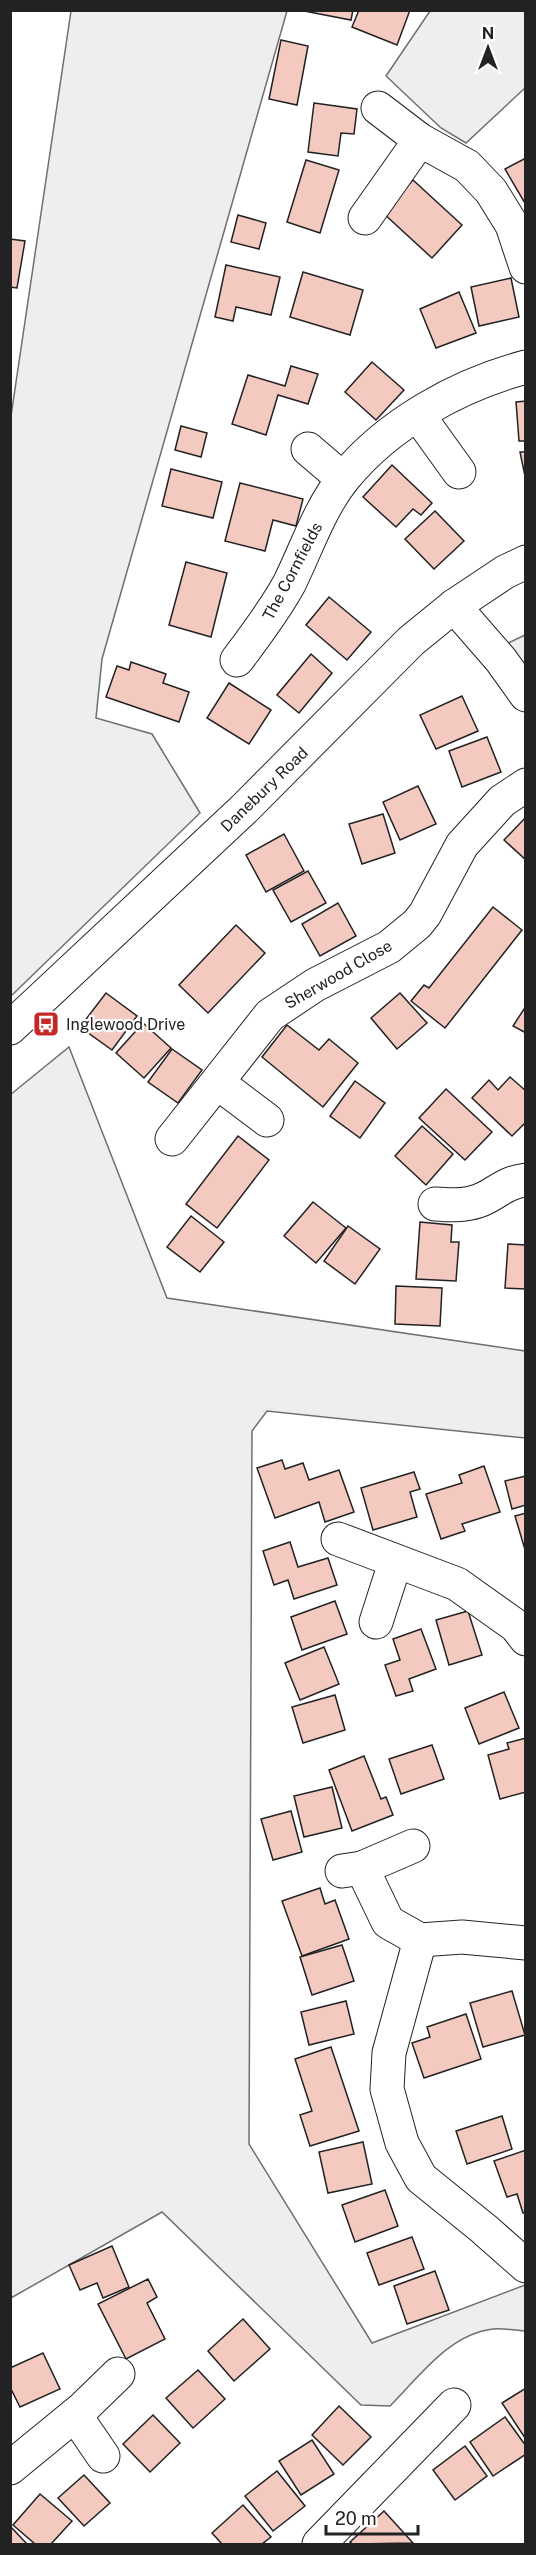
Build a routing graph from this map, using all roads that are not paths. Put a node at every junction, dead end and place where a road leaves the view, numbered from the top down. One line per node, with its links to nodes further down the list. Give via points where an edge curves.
1 (378, 108): 2 (street)
2 (420, 140): 3 (street); 4 (street, via 467,166 491,191 512,225)
3 (365, 218)
4 (525, 267)
5 (525, 367): 6 (street, The Cornfields, via 486,381)
6 (418, 415): 8 (street); 9 (street, The Cornfields, via 381,442)
7 (308, 449): 9 (street)
8 (459, 472)
9 (343, 479): 12 (street, The Cornfields, via 276,608)
10 (525, 562): 11 (street, Danebury Road)
11 (454, 606): 13 (street, via 501,660); 15 (street, Danebury Road, via 411,641 252,800)
12 (237, 660)
13 (525, 695)
14 (525, 785): 16 (street, Sherwood Close, via 495,808 462,845 417,924 389,947 315,985 270,1015)
15 (10, 1028)
16 (218, 1083): 17 (street); 18 (street, Sherwood Close)
17 (267, 1120)
18 (172, 1139)
19 (525, 1180): 20 (street, via 497,1189 479,1201)
20 (435, 1204)
21 (338, 1539): 22 (street)
22 (395, 1563): 23 (street); 24 (street, via 457,1584 516,1626)
23 (376, 1622)
24 (525, 1639)
25 (413, 1846): 26 (street, via 352,1869 387,1922)
26 (420, 1940): 27 (street, via 462,1937); 28 (street, via 389,2053 387,2089 402,2143 420,2178 478,2242)
27 (525, 1942)
28 (525, 2266)
29 (117, 2374): 31 (street)
30 (454, 2405): 34 (street)
31 (75, 2415): 32 (street); 33 (street)
32 (103, 2456)
33 (10, 2468)
34 (319, 2544)

